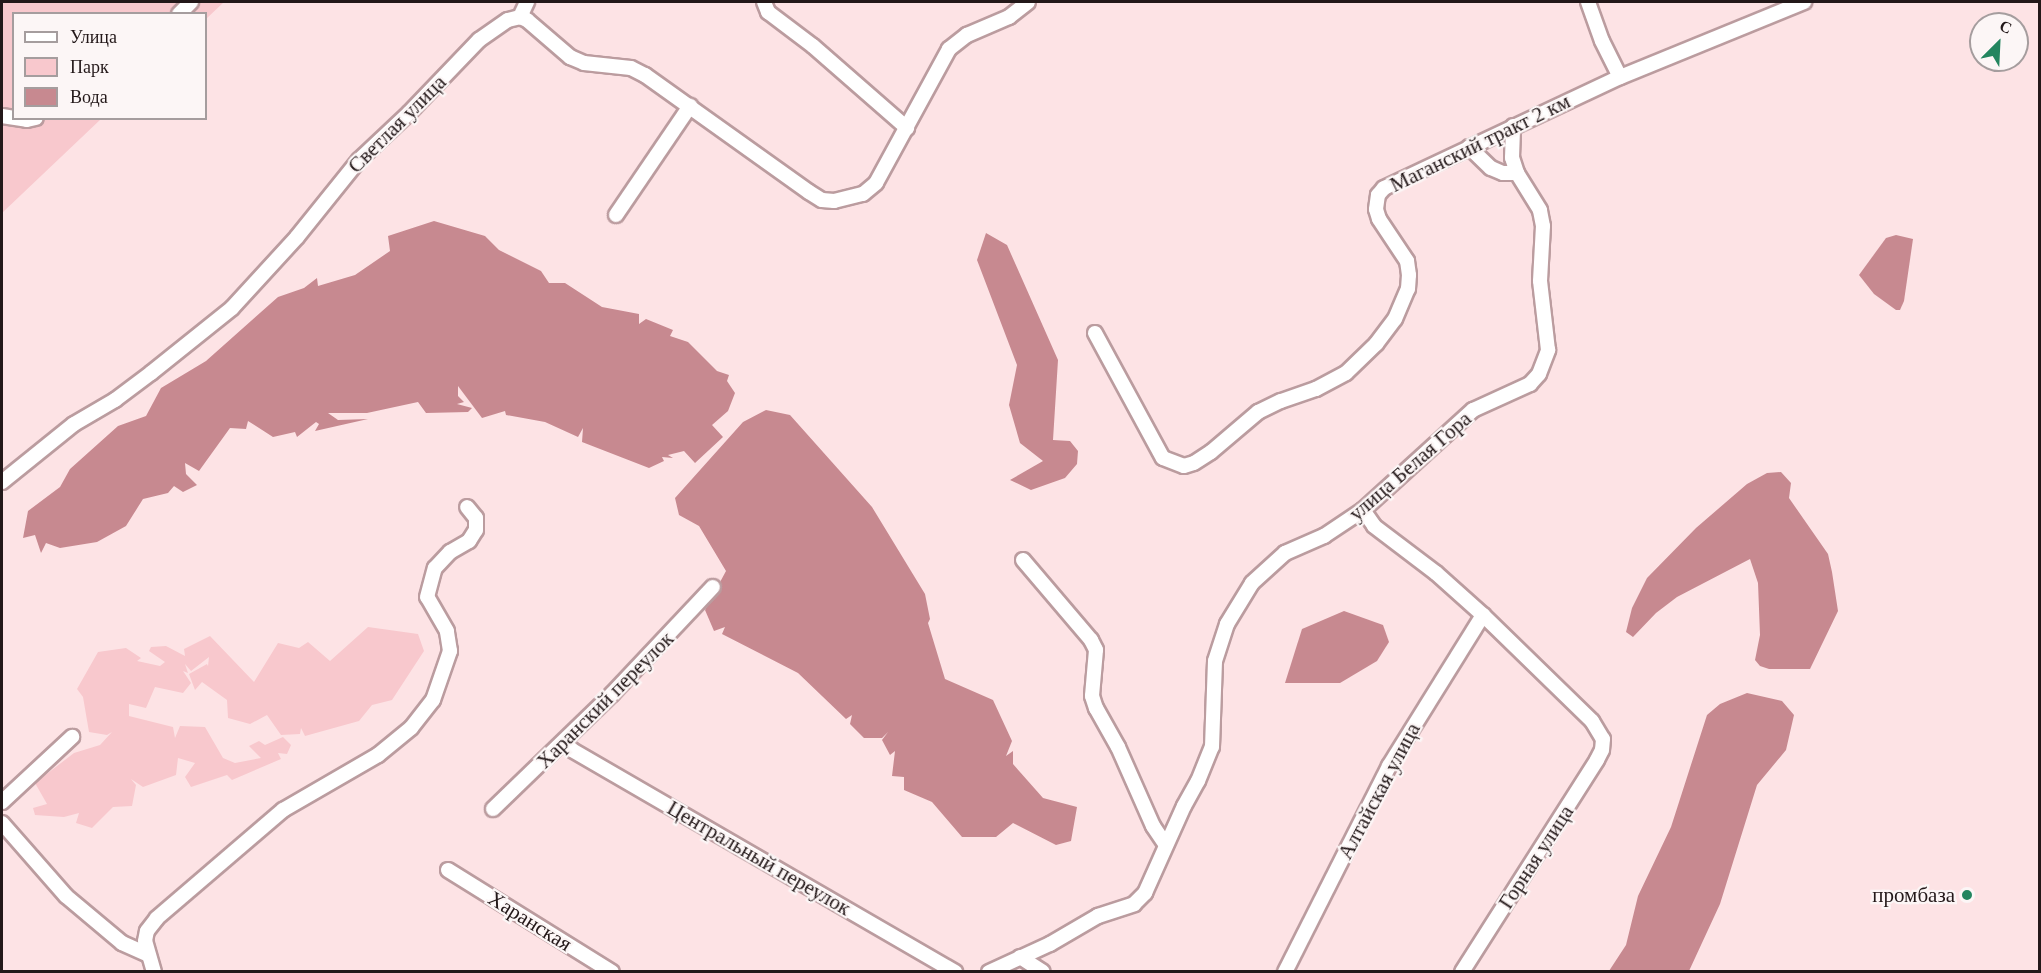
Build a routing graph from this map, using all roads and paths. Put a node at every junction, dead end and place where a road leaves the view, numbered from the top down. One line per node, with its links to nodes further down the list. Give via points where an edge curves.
1 (527, 2): 6 (street)
2 (764, 2): 10 (street, via 768,12)
3 (1028, 2): 10 (street, via 1009,17 967,35 949,49)
4 (1588, 2): 7 (street)
5 (1804, 2): 7 (street, Маганский тракт 2 км)
6 (520, 17): 8 (street, via 570,57 584,63 631,68); 15 (street, Светлая улица, via 508,20 479,40 359,160 279,258 224,315 124,393 74,424)
7 (1620, 76): 9 (street, Маганский тракт 2 км)
8 (690, 106): 10 (street, via 822,200 863,194 876,183); 13 (street)
9 (1513, 126): 11 (street, Маганский тракт 2 км); 12 (street, улица Белая Гора, via 1512,158)
10 (907, 128)
11 (1469, 147): 12 (street, via 1491,168); 14 (street, Маганский тракт 2 км, via 1406,176 1378,195 1379,219 1399,246 1409,275 1403,302 1377,344 1346,373 1258,412 1194,462 1184,466 1164,458)
12 (1517, 173): 17 (street, улица Белая Гора, via 1540,210 1543,226 1540,281 1548,339 1546,362 1530,384 1488,402 1462,419)
13 (616, 215)
14 (1095, 333)
15 (2, 482)
16 (467, 507): 28 (street, via 476,518 476,530 469,541 450,552 435,568 427,597 447,631 450,651 433,700 411,728 378,755 283,810 157,918 147,931)
17 (1363, 510): 20 (street, via 1374,526); 26 (street, улица Белая Гора, via 1324,536 1285,553 1252,583 1240,600 1215,661 1212,747)
18 (1023, 560): 26 (street, via 1091,640 1096,650 1092,696 1096,708)
19 (713, 587): 22 (street, Харанский переулок)
20 (1483, 615): 35 (street, Алтайская улица, via 1389,766); 36 (street, Горная улица, via 1592,721 1603,739 1597,760)
21 (72, 737): 23 (street)
22 (564, 742): 24 (street, Харанский переулок); 32 (street, Центральный переулок)
23 (2, 802)
24 (493, 809)
25 (2, 823): 28 (street, via 66,896 122,943)
26 (1166, 845): 29 (street, улица Белая Гора, via 1145,893 1134,904 1098,916)
27 (448, 870): 31 (street, Харанская)
28 (147, 954): 30 (street)
29 (1020, 957): 33 (street, улица Белая Гора); 34 (street)
30 (154, 972)
31 (612, 972)
32 (955, 972)
33 (989, 972)
34 (1043, 972)
35 (1285, 972)
36 (1462, 972)

